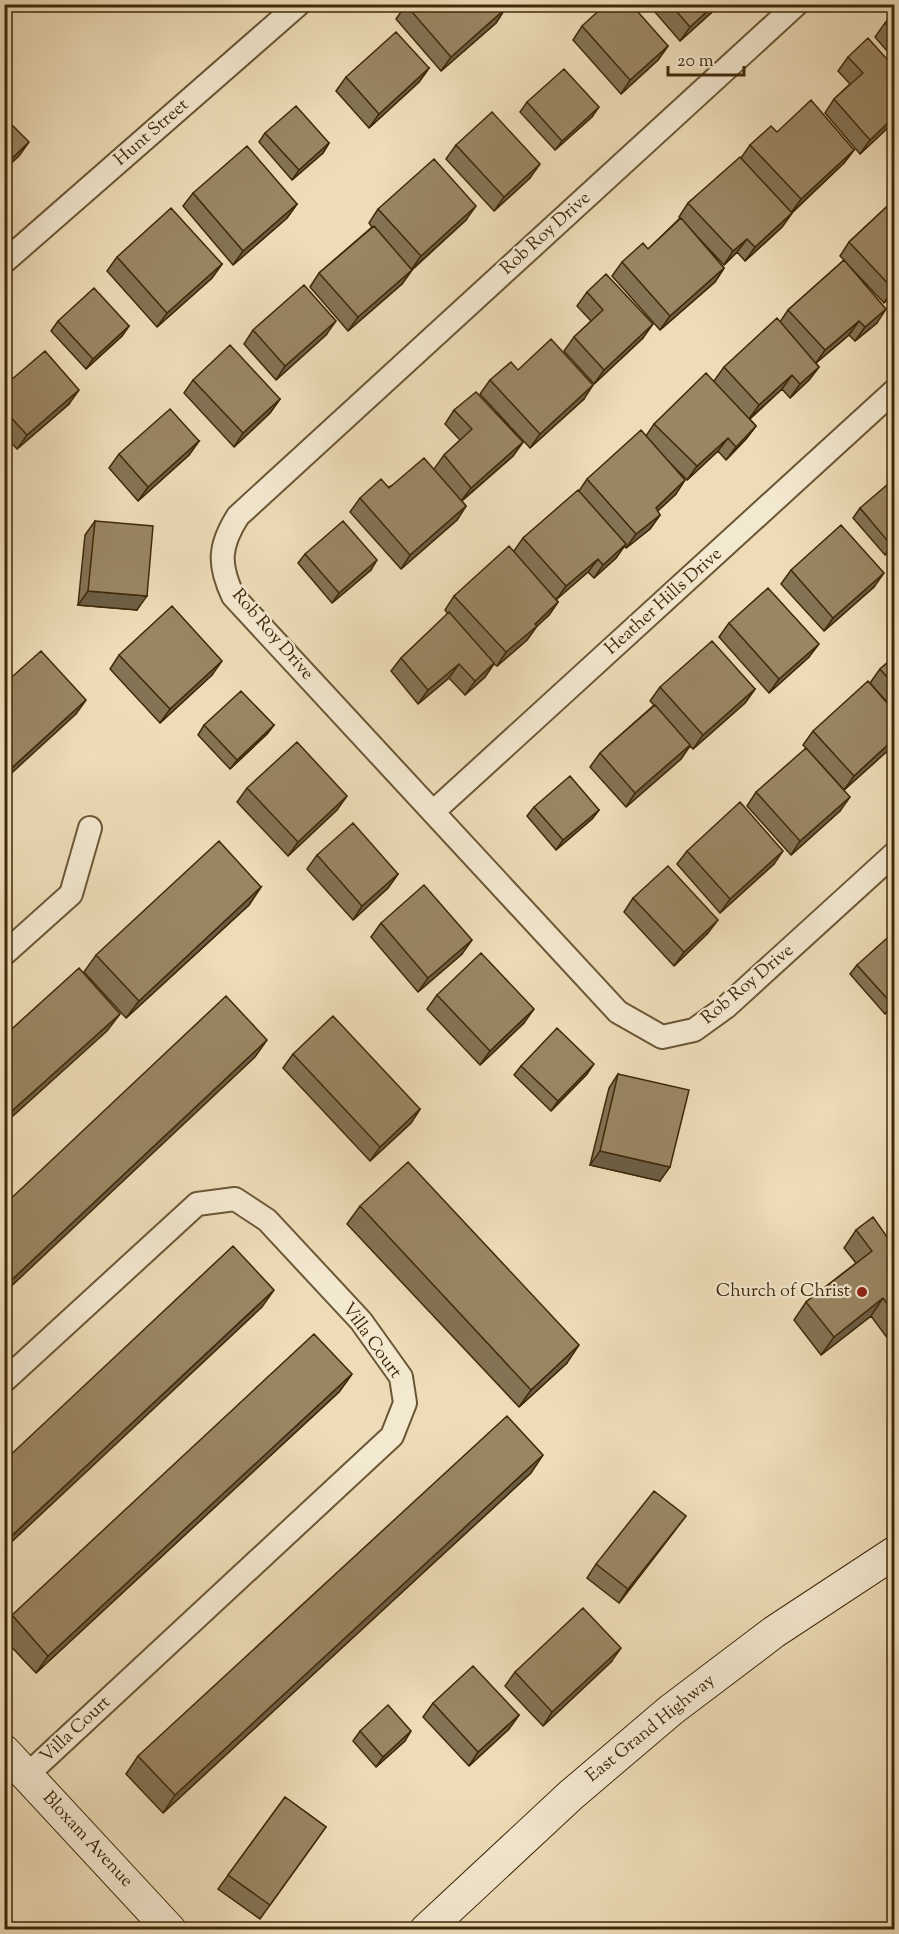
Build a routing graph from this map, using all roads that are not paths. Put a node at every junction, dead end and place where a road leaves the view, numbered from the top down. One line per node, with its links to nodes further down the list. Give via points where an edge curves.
1 (299, 4): 3 (street, Hunt Street)
2 (797, 4): 5 (street, Rob Roy Drive, via 238,516 227,533 222,555 224,576 234,596)
3 (4, 262)
4 (894, 391): 5 (street, Heather Hills Drive)
5 (433, 812): 7 (street, Rob Roy Drive, via 618,1012 662,1037 694,1030 726,1007)
6 (90, 828): 8 (street, via 71,894)
7 (894, 854)
8 (4, 954)
9 (4, 1381): 12 (street, Villa Court, via 197,1204 235,1199 267,1220 361,1321 401,1377 405,1403 392,1436)
10 (894, 1553): 14 (street, East Grand Highway, via 774,1632 671,1710 571,1795)
11 (4, 1751): 12 (street, Bloxam Avenue)
12 (27, 1775): 13 (street, Bloxam Avenue)
13 (170, 1929)
14 (426, 1929)

